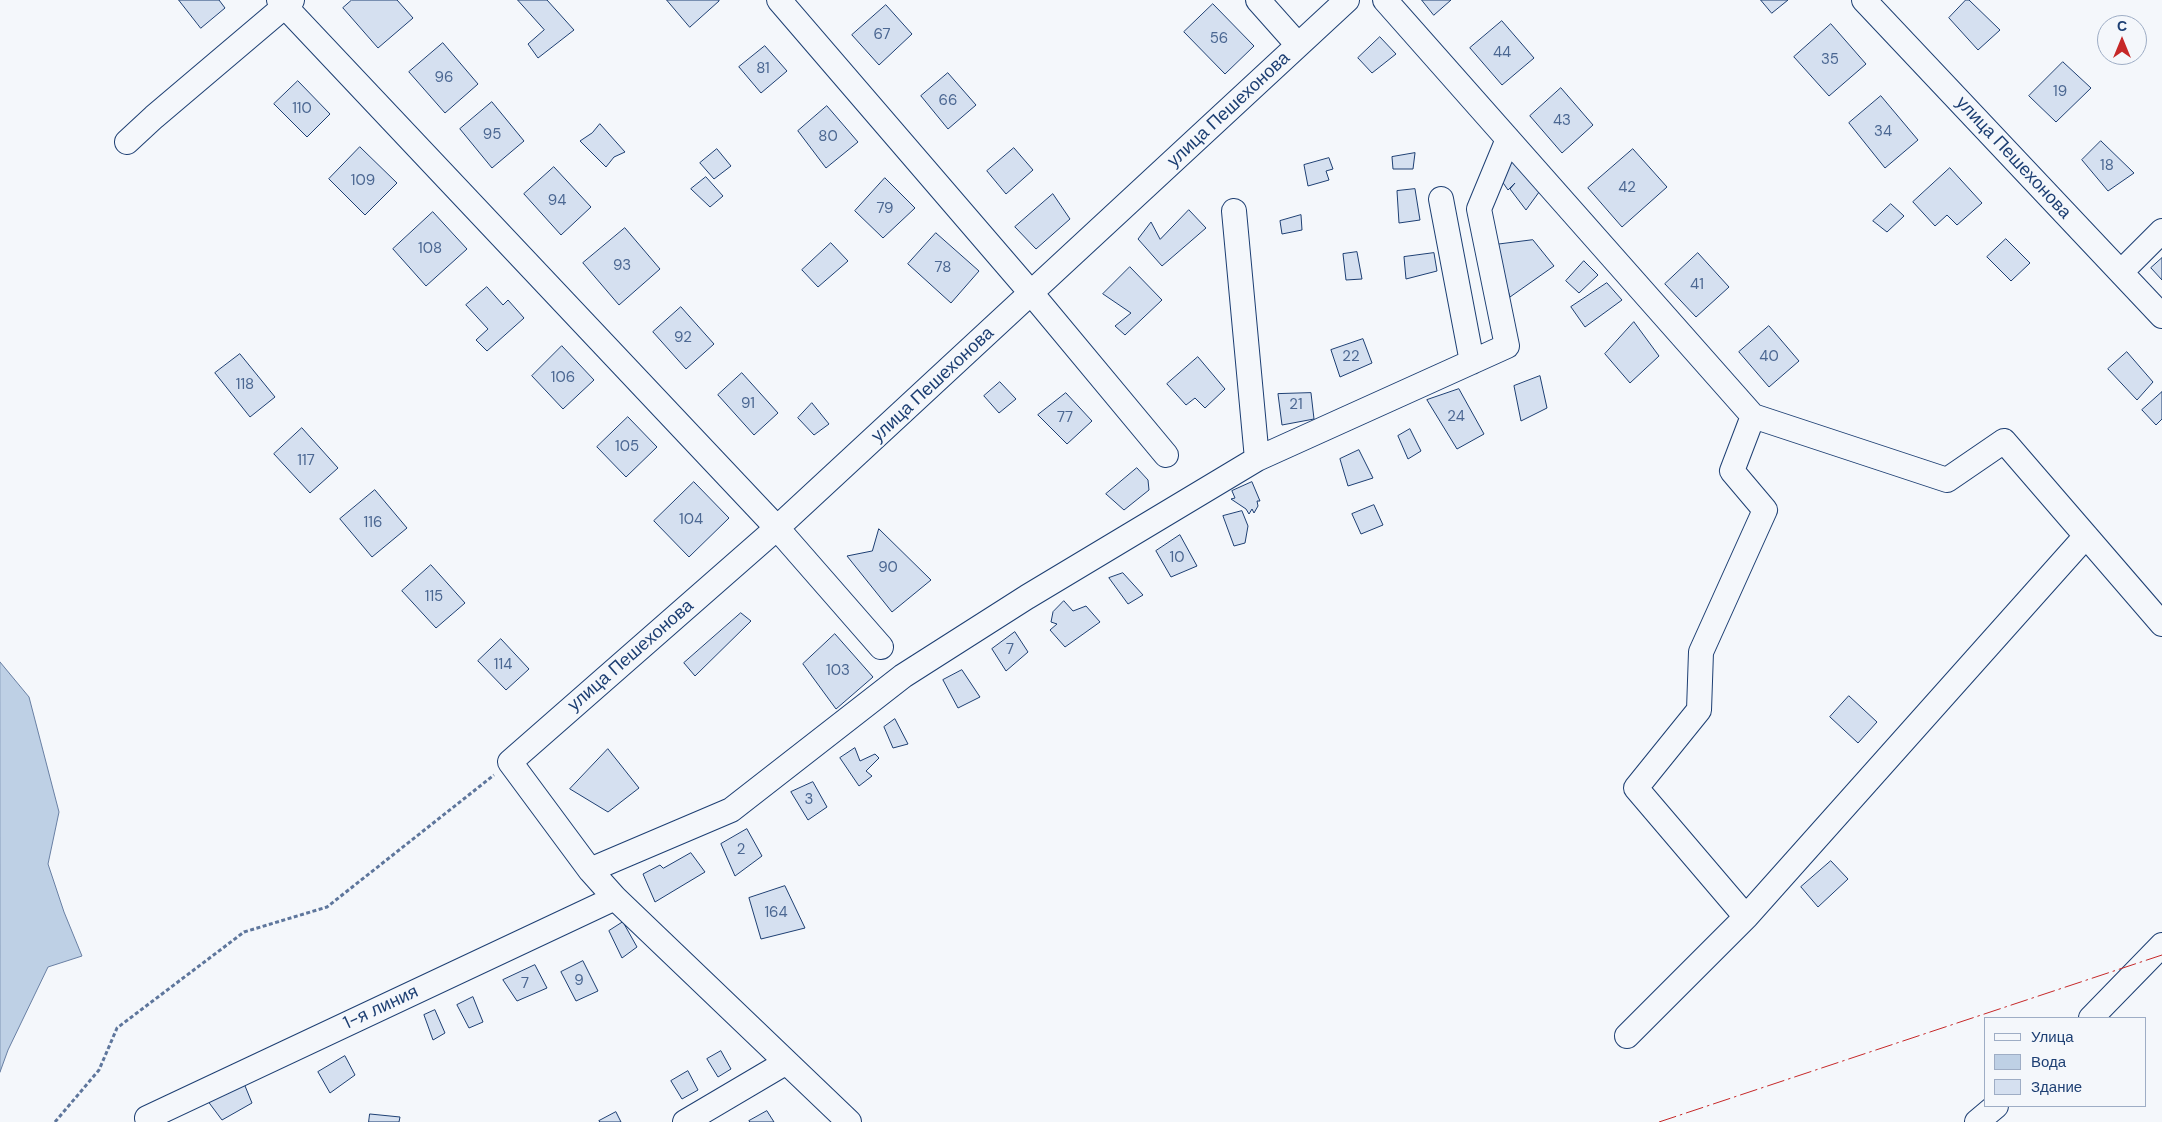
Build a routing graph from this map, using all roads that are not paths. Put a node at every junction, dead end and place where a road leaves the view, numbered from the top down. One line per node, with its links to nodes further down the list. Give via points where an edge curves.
1 (778, 0): 14 (street)
2 (1258, 0): 7 (street)
3 (1348, 0): 7 (street, улица Пешехонова)
4 (1385, 0): 8 (street)
5 (1864, 0): 13 (street, улица Пешехонова)
6 (286, 2): 9 (street); 20 (street)
7 (1298, 45): 14 (street, улица Пешехонова)
8 (1508, 139): 16 (street, via 1479,209 1507,346); 17 (street)
9 (127, 142)
10 (1441, 199): 16 (street)
11 (1234, 211): 19 (street)
12 (2162, 231): 13 (street)
13 (2120, 272): 15 (street, улица Пешехонова)
14 (1032, 294): 18 (street); 20 (street, улица Пешехонова)
15 (2162, 316)
16 (1472, 362): 19 (street)
17 (1753, 416): 21 (street, via 1947,480 2004,441); 26 (street, via 1732,471 1765,510 1701,652 1699,710 1636,788)
18 (1166, 455)
19 (1257, 459): 24 (street, via 1026,597 903,676 731,810)
20 (777, 528): 23 (street); 24 (street, улица Пешехонова, via 510,762)
21 (2086, 536): 22 (street); 26 (street)
22 (2162, 624)
23 (882, 647)
24 (590, 870): 25 (street)
25 (615, 898): 30 (street); 32 (street, 1-я линия)
26 (1746, 916): 29 (street)
27 (2162, 945): 28 (street)
28 (2092, 1017)
29 (1628, 1036)
30 (785, 1063): 33 (street); 34 (street)
31 (1995, 1107): 35 (street)
32 (155, 1120)
33 (685, 1122)
34 (849, 1122)
35 (1976, 1122)

